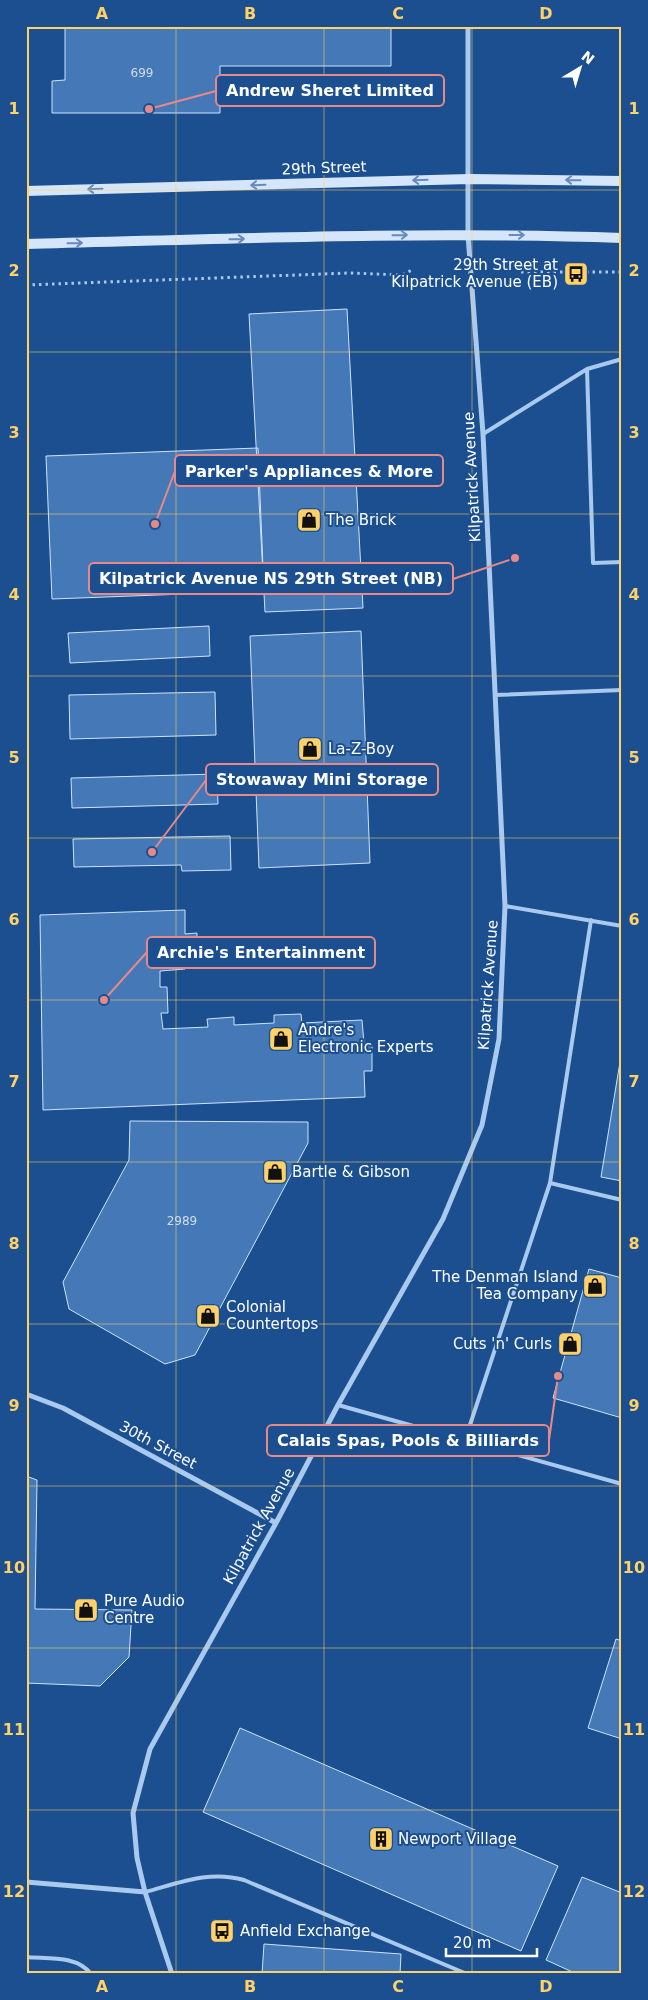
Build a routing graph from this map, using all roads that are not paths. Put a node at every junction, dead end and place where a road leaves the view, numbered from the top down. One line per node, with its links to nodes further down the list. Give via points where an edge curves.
1 (468, 26): 2 (street, Kilpatrick Avenue)
2 (469, 179): 3 (main road, 29th Street, one-way to 2); 4 (main road, 29th Street, one-way to 4); 5 (street, Kilpatrick Avenue)
3 (622, 181)
4 (26, 191)
5 (468, 235): 6 (main road, one-way to 6); 7 (main road, one-way to 5); 10 (street, Kilpatrick Avenue)
6 (622, 238)
7 (26, 244)
8 (622, 359): 9 (lane)
9 (587, 369): 10 (lane); 11 (lane, via 593,564)
10 (483, 434): 13 (street, Kilpatrick Avenue)
11 (622, 562)
12 (622, 690): 13 (lane)
13 (495, 694): 14 (street, Kilpatrick Avenue)
14 (505, 906): 15 (lane); 20 (street, Kilpatrick Avenue, via 499,1039 482,1125 443,1219)
15 (591, 920): 16 (lane); 17 (lane)
16 (622, 926)
17 (550, 1183): 18 (lane); 21 (lane)
18 (622, 1200)
19 (26, 1394): 23 (street, 30th Street, via 63,1408)
20 (338, 1404): 21 (lane); 23 (street, Kilpatrick Avenue)
21 (465, 1440): 22 (lane)
22 (622, 1484)
23 (276, 1522): 25 (street, Kilpatrick Avenue, via 150,1749 133,1813 137,1858)
24 (26, 1882): 25 (street)
25 (145, 1892): 28 (street, Kilpatrick Avenue); 29 (lane, via 212,1875 229,1876)
26 (26, 1957): 27 (lane, via 71,1961 85,1966)
27 (91, 1974)
28 (172, 1974)
29 (466, 1974)

